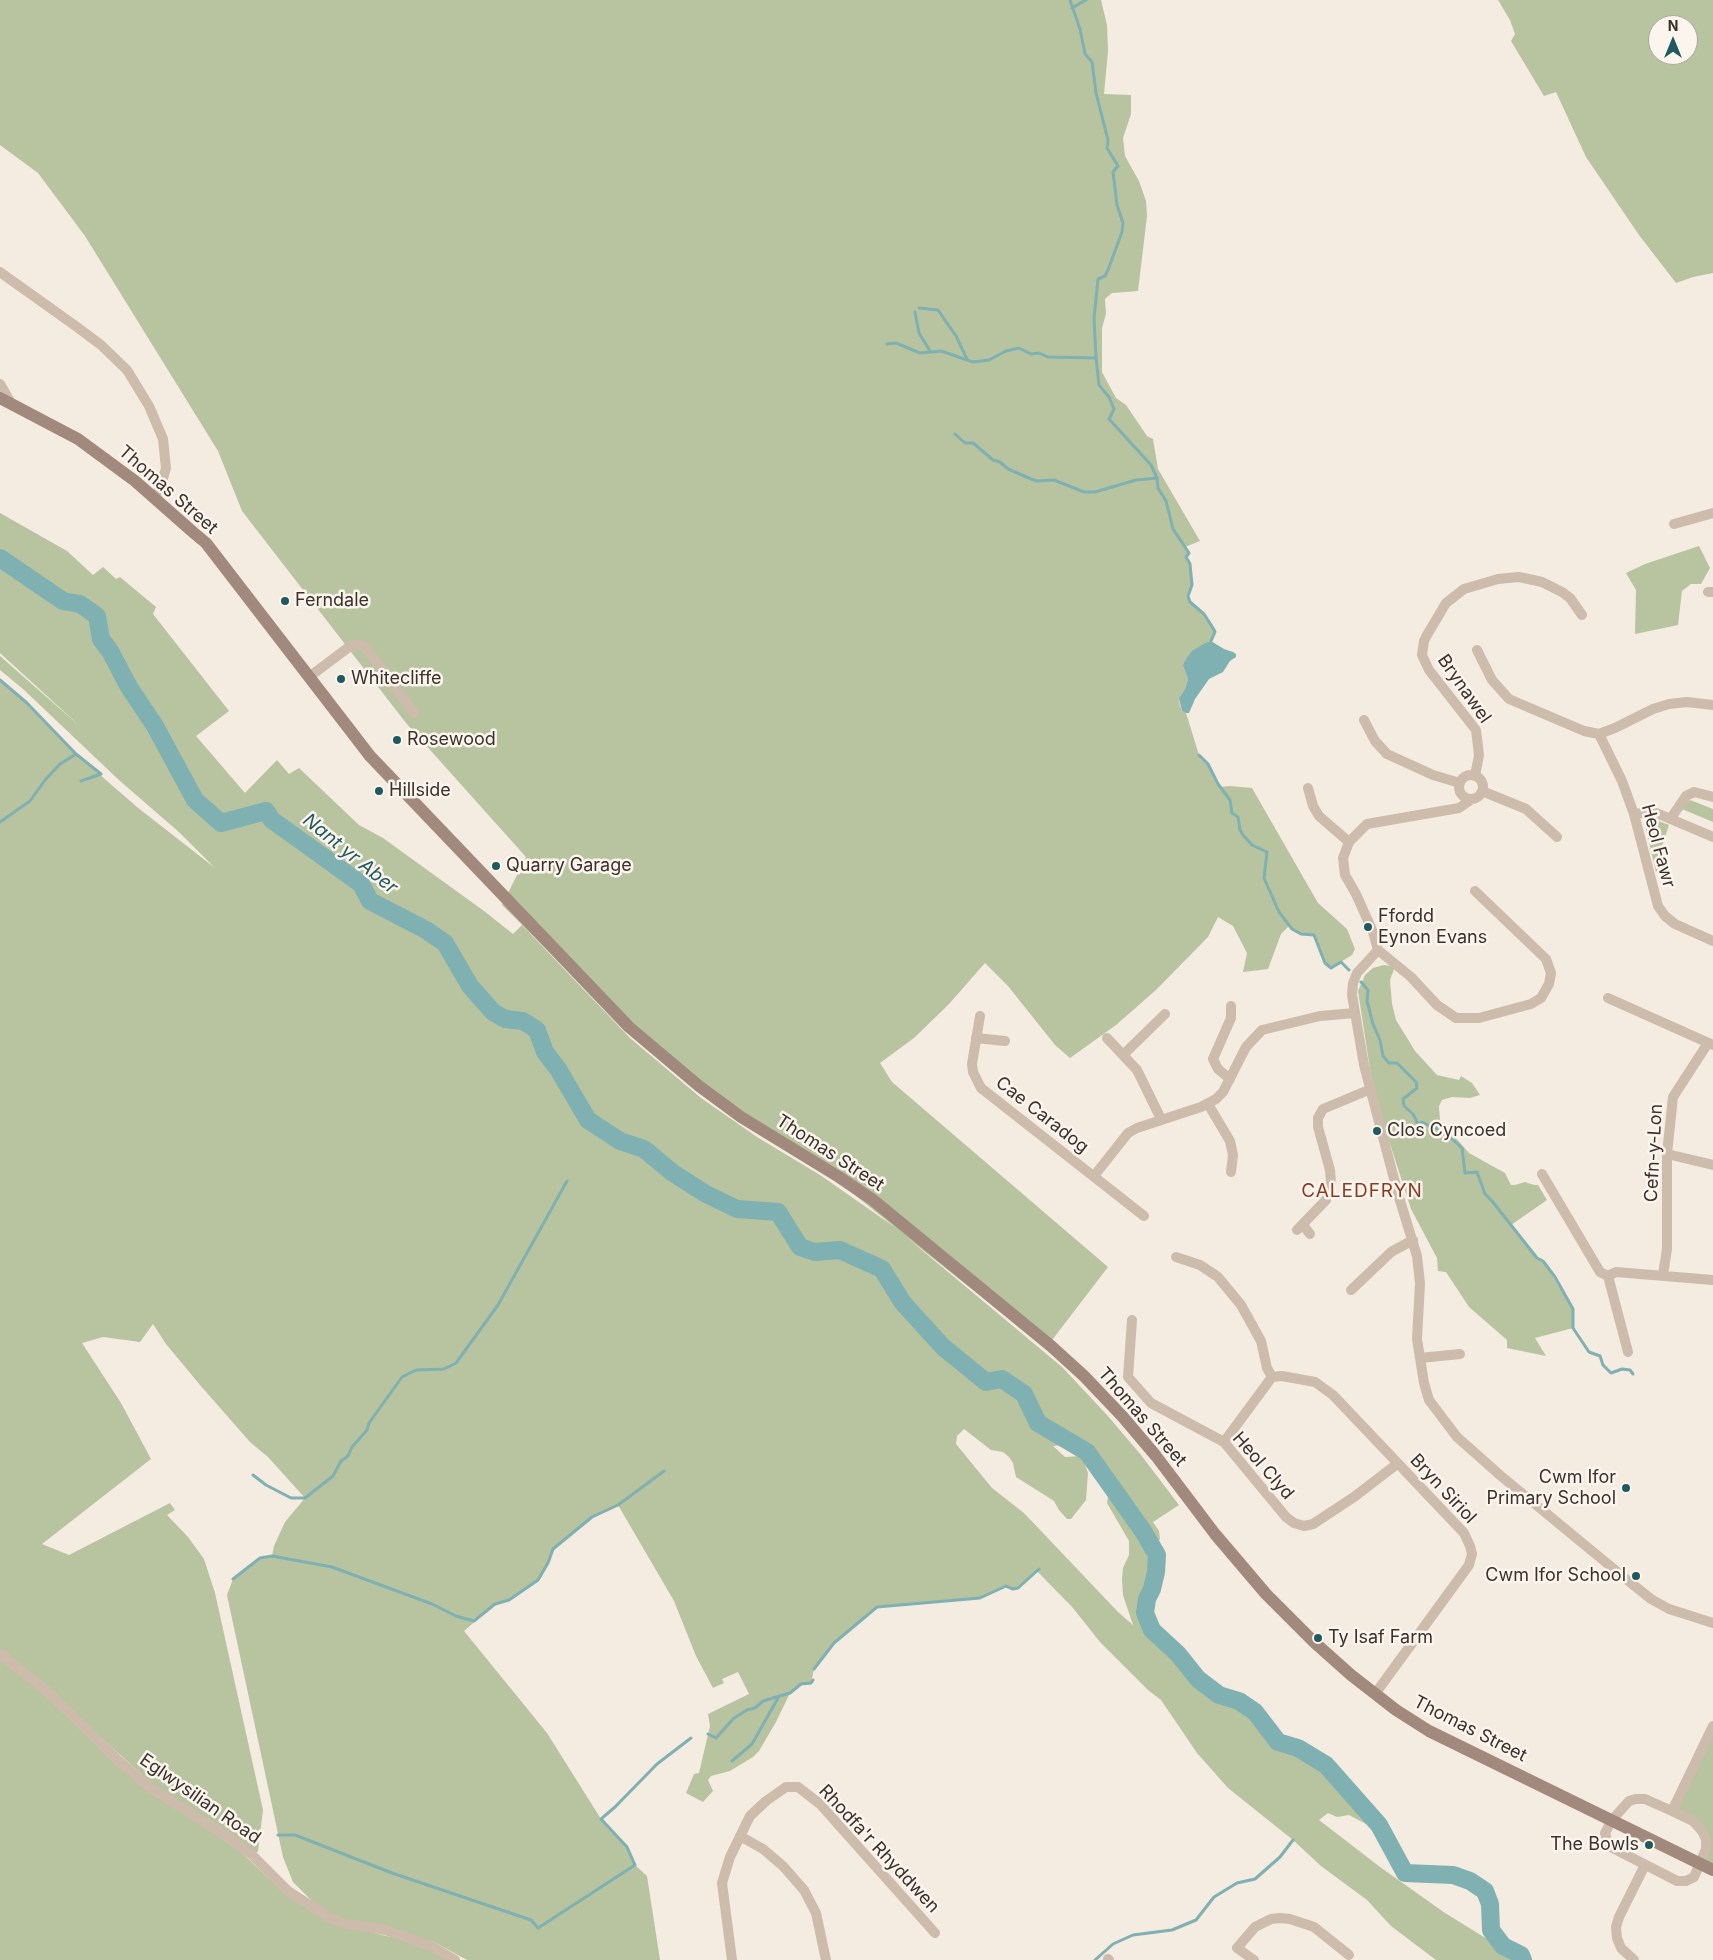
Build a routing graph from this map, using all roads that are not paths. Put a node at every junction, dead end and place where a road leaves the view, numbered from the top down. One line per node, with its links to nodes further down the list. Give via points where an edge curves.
1 (0, 272): 4 (street, via 101,345 127,370 149,406 163,440 166,468 160,489)
2 (0, 384): 3 (street)
3 (5, 401): 4 (main road, Thomas Street, via 78,439)
4 (153, 497): 9 (main road, Thomas Street, via 206,544)
5 (1713, 512): 6 (street)
6 (1674, 524)
7 (1582, 616): 14 (street, Brynawel, via 1562,592 1542,582 1519,577 1498,579 1464,589 1452,597 1441,611 1424,641 1424,660 1476,730 1479,755)
8 (1477, 650): 13 (street, via 1492,680 1509,699 1584,731)
9 (309, 678): 11 (street, via 349,647 362,645); 65 (main road, Thomas Street, via 370,756 629,1027 741,1117 873,1200 1051,1346 1084,1376 1156,1456 1266,1594 1314,1642)
10 (1713, 705): 13 (street, via 1669,704)
11 (414, 714)
12 (1364, 720): 16 (street, via 1375,742 1387,754)
13 (1599, 734): 21 (street, Heol Fawr)
14 (1474, 776): 16 (street, via 1466,776); 17 (street, via 1482,783)
15 (1308, 788): 25 (street, via 1319,816)
16 (1460, 788): 19 (street, via 1466,798); 20 (street, via 1454,804)
17 (1482, 791): 19 (street); 23 (street, via 1526,809)
18 (1713, 797): 22 (street, via 1694,792 1686,796)
19 (1472, 799): 20 (street, via 1464,806)
20 (1448, 809): 25 (street, via 1367,824)
21 (1634, 814): 22 (street, via 1654,812); 27 (street, Heol Fawr, via 1653,892 1661,911 1675,924)
22 (1671, 818): 24 (street)
23 (1557, 837)
24 (1713, 837)
25 (1349, 842): 28 (street, via 1343,858 1345,875)
26 (1475, 891): 28 (street, via 1546,959 1551,973 1541,998 1531,1004 1479,1018 1456,1018 1437,1005 1411,977)
27 (1713, 941)
28 (1378, 950): 31 (street, via 1354,978)
29 (1608, 998): 37 (street)
30 (1232, 1006): 39 (street, via 1231,1018 1213,1059 1218,1069)
31 (1354, 1013): 39 (street, via 1320,1016 1262,1030 1246,1047); 40 (street)
32 (1165, 1014): 38 (street)
33 (980, 1016): 34 (street, Cae Caradog)
34 (976, 1038): 36 (street); 47 (street, Cae Caradog, via 972,1064 981,1088)
35 (1107, 1038): 38 (street)
36 (1005, 1041)
37 (1711, 1044): 43 (street, Cefn-y-Lon, via 1673,1098)
38 (1123, 1055): 42 (street, via 1142,1078)
39 (1230, 1079): 41 (street, via 1223,1092)
40 (1371, 1090): 49 (street, via 1323,1109 1318,1118 1331,1183 1326,1200 1300,1227); 50 (street)
41 (1208, 1104): 42 (street, Cae Caradog); 45 (street, via 1230,1141 1233,1155)
42 (1161, 1119): 47 (street, Cae Caradog, via 1128,1133)
43 (1667, 1154): 44 (street); 52 (street, Cefn-y-Lon, via 1667,1248)
44 (1713, 1165)
45 (1231, 1172)
46 (1542, 1174): 53 (street, via 1600,1272)
47 (1094, 1176): 48 (street, Cae Caradog)
48 (1144, 1216)
49 (1310, 1234)
50 (1413, 1240): 55 (street, via 1391,1252); 59 (street, via 1420,1269 1417,1339)
51 (1176, 1257): 60 (street, via 1218,1277 1241,1305 1262,1340)
52 (1663, 1275): 53 (street, via 1616,1272); 54 (street)
53 (1608, 1276): 57 (street)
54 (1713, 1280)
55 (1351, 1290)
56 (1132, 1320): 61 (street, Heol Clyd, via 1128,1377 1151,1403)
57 (1628, 1352)
58 (1460, 1354): 59 (street)
59 (1420, 1358): 63 (street, via 1429,1400 1457,1437 1651,1599 1669,1609)
60 (1272, 1377): 61 (street); 62 (street, Bryn Siriol, via 1302,1379 1322,1386)
61 (1224, 1442): 62 (street, Heol Clyd, via 1286,1517 1304,1526 1313,1524 1354,1498)
62 (1397, 1464): 65 (street, Bryn Siriol, via 1464,1533 1472,1554 1469,1565)
63 (1713, 1623)
64 (0, 1654): 75 (street, Eglwysilian Road, via 48,1692 150,1787 233,1840 288,1891 335,1920 405,1936)
65 (1375, 1694): 68 (main road, Thomas Street, via 1429,1731)
66 (1713, 1726): 67 (street)
67 (1672, 1810): 68 (street, via 1646,1799 1636,1799 1629,1801); 70 (street, via 1692,1821 1706,1838 1706,1849)
68 (1612, 1820): 70 (main road, Thomas Street); 71 (street, via 1605,1833 1610,1846)
69 (740, 1836): 73 (street, Rhodfa'r Rhyddwen, via 750,1816 766,1801 786,1787 798,1787 820,1804); 76 (street, Rhodfa'r Rhyddwen, via 722,1883); 77 (street, via 784,1866 804,1890 816,1913)
70 (1699, 1863): 71 (street, via 1694,1877 1686,1881 1677,1881); 72 (main road, Thomas Street)
71 (1645, 1865): 79 (street, via 1616,1927 1621,1948)
72 (1713, 1870)
73 (935, 1933)
74 (1349, 1955): 78 (street, via 1314,1927 1280,1918 1255,1927 1237,1948)
75 (455, 1960)
76 (732, 1960)
77 (826, 1960)
78 (1254, 1960)
79 (1634, 1960)

